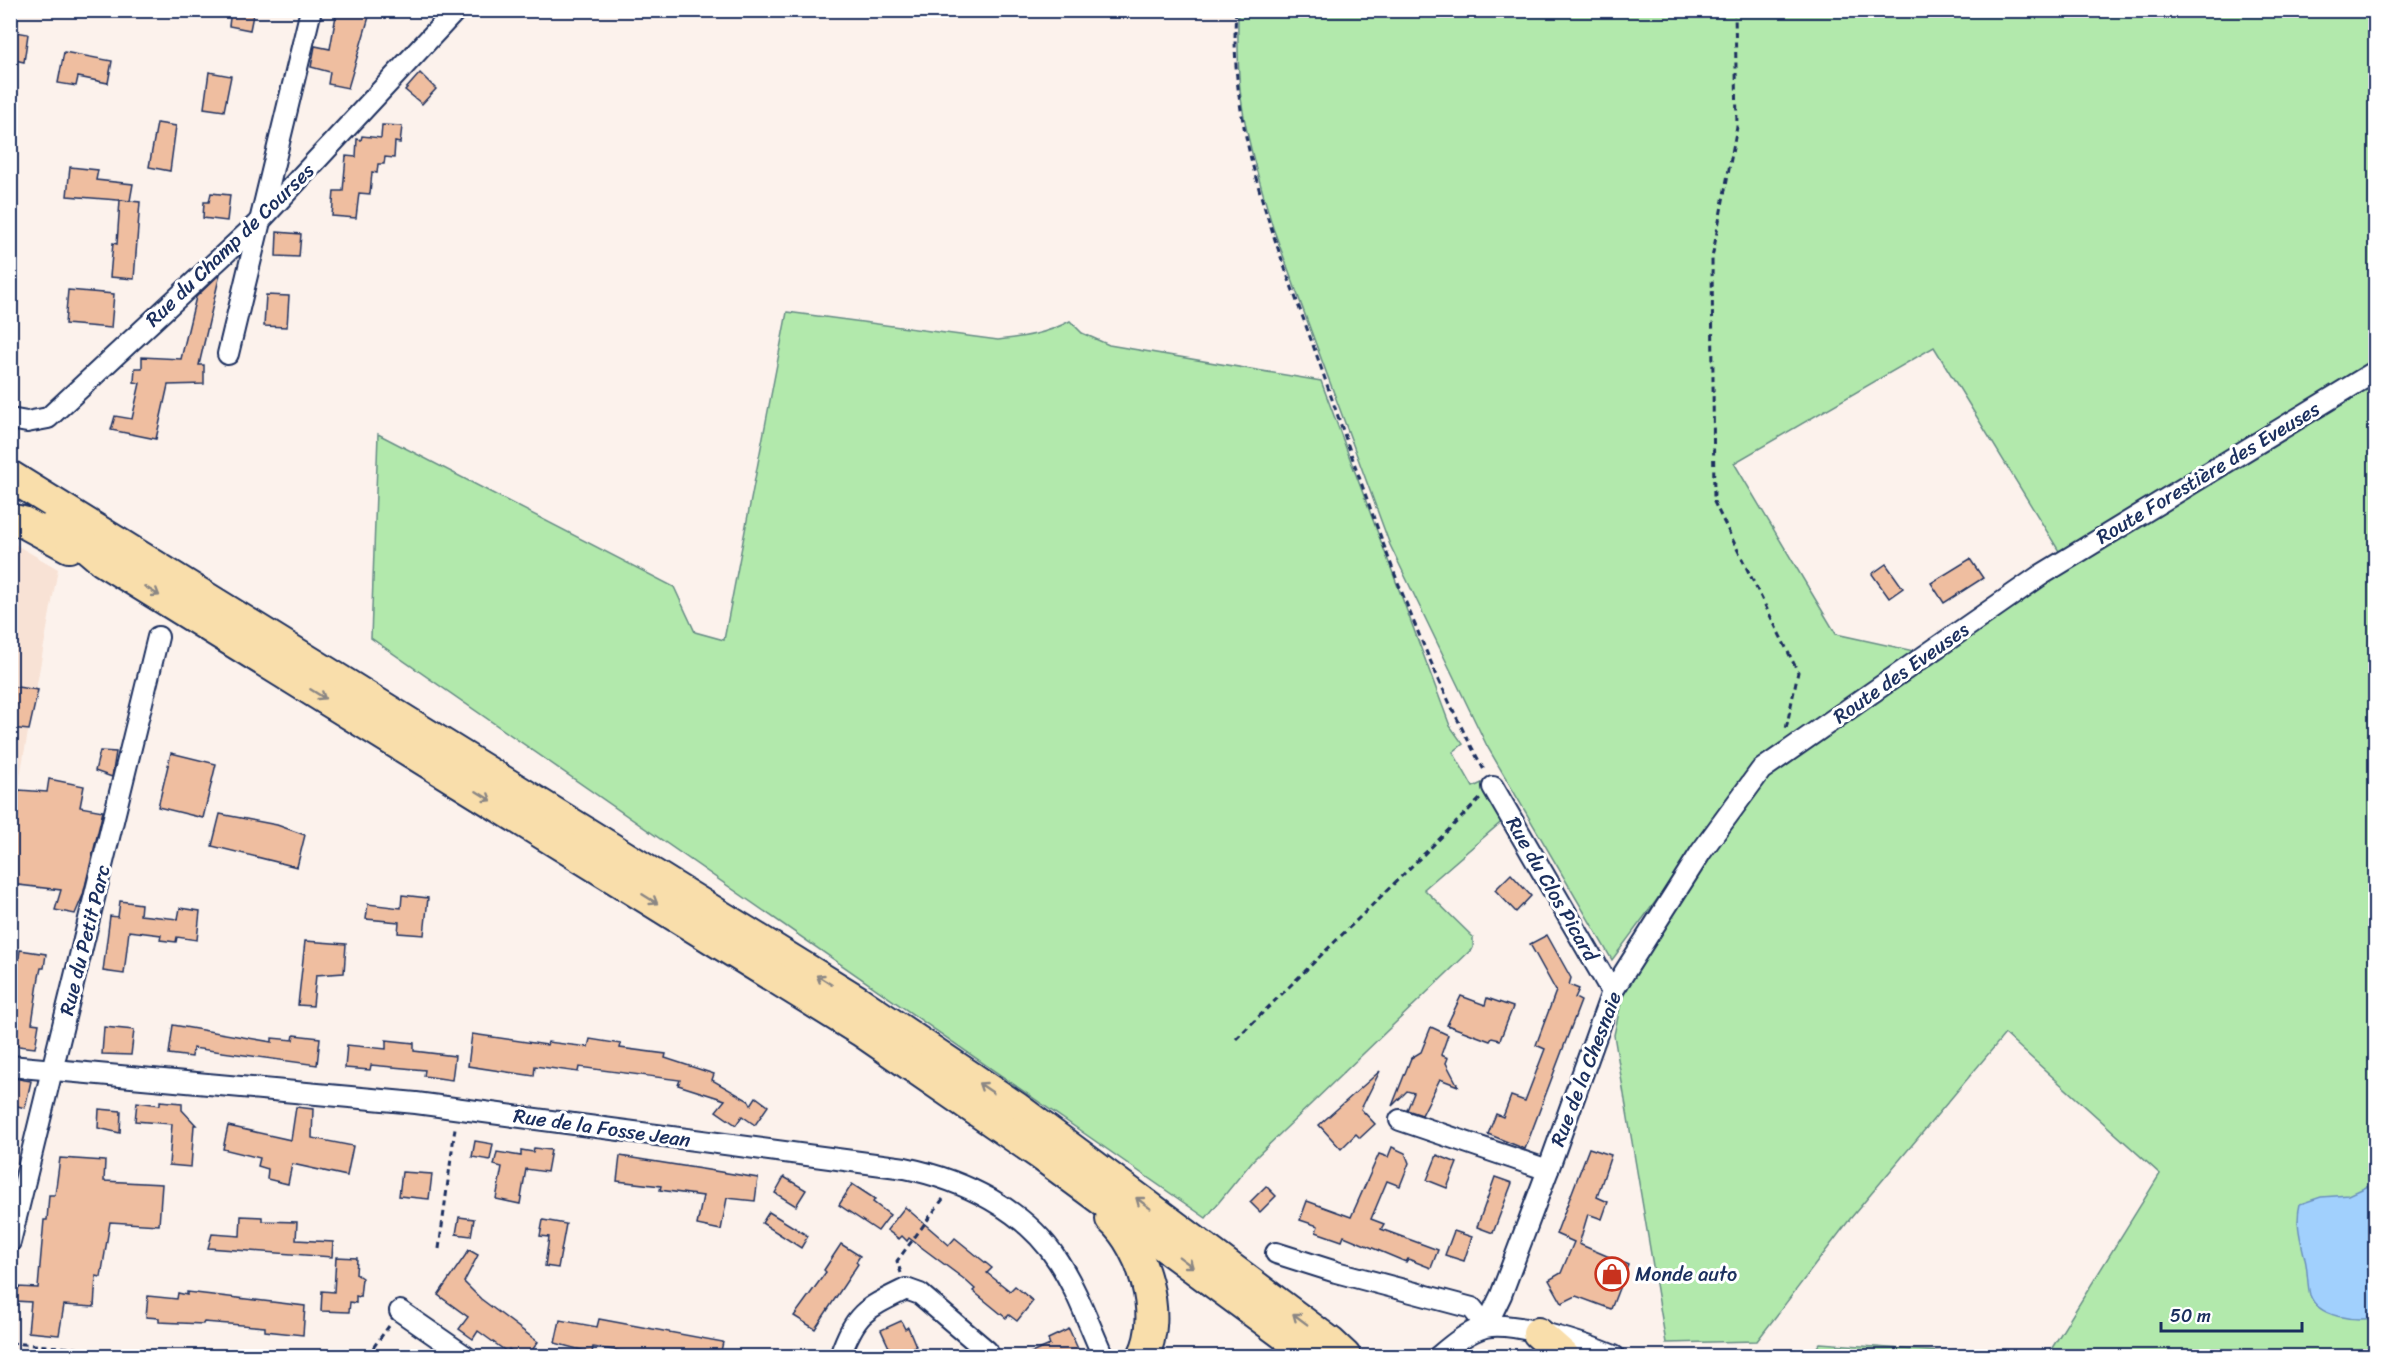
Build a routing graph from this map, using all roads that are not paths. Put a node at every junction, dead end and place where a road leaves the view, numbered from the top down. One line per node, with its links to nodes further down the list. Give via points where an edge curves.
1 (311, 10): 3 (street)
2 (456, 10): 3 (street, Rue du Champ de Courses)
3 (258, 223): 4 (street); 6 (street, Rue du Champ de Courses, via 48,418 27,422)
4 (228, 354)
5 (2376, 371): 11 (street, Route Forestière des Eveuses)
6 (10, 419)
7 (10, 476): 26 (main road, one-way to 7, via 1017,1108 858,1001)
8 (10, 499): 10 (main road, via 83,544)
9 (10, 519): 10 (main road, via 23,522 84,556)
10 (103, 561): 19 (main road, one-way to 19, via 816,1002)
11 (2041, 575): 13 (street, Route des Eveuses)
12 (158, 637): 17 (street, Rue du Petit Parc)
13 (1761, 770): 15 (street, Rue de la Chesnaie, via 1701,852)
14 (1493, 787): 15 (street, Rue du Clos Picard)
15 (1612, 992): 20 (street, Rue de la Chesnaie)
16 (10, 1066): 17 (street, Rue de la Fosse Jean)
17 (54, 1071): 21 (street, Rue du Petit Parc); 30 (street, Rue de la Fosse Jean, via 458,1108 905,1168 956,1182 1009,1211 1044,1243 1069,1279)
18 (1400, 1120): 20 (street)
19 (1020, 1141): 26 (main road, one-way to 26); 31 (main road, via 1034,1160 1113,1221 1128,1238 1144,1276 1150,1305 1151,1322)
20 (1548, 1170): 24 (street, Rue de la Chesnaie)
21 (10, 1242)
22 (1276, 1253): 24 (street, via 1472,1308)
23 (400, 1311): 27 (street)
24 (1486, 1326): 25 (street, via 1510,1326); 33 (street, via 1464,1336)
25 (1538, 1333): 34 (main road); 35 (street)
26 (1329, 1352): 32 (main road)
27 (465, 1356)
28 (840, 1356): 29 (street, via 849,1331 866,1309 906,1289 925,1299)
29 (989, 1356)
30 (1103, 1356)
31 (1143, 1356)
32 (1358, 1356)
33 (1439, 1356)
34 (1564, 1356)
35 (1614, 1356)

